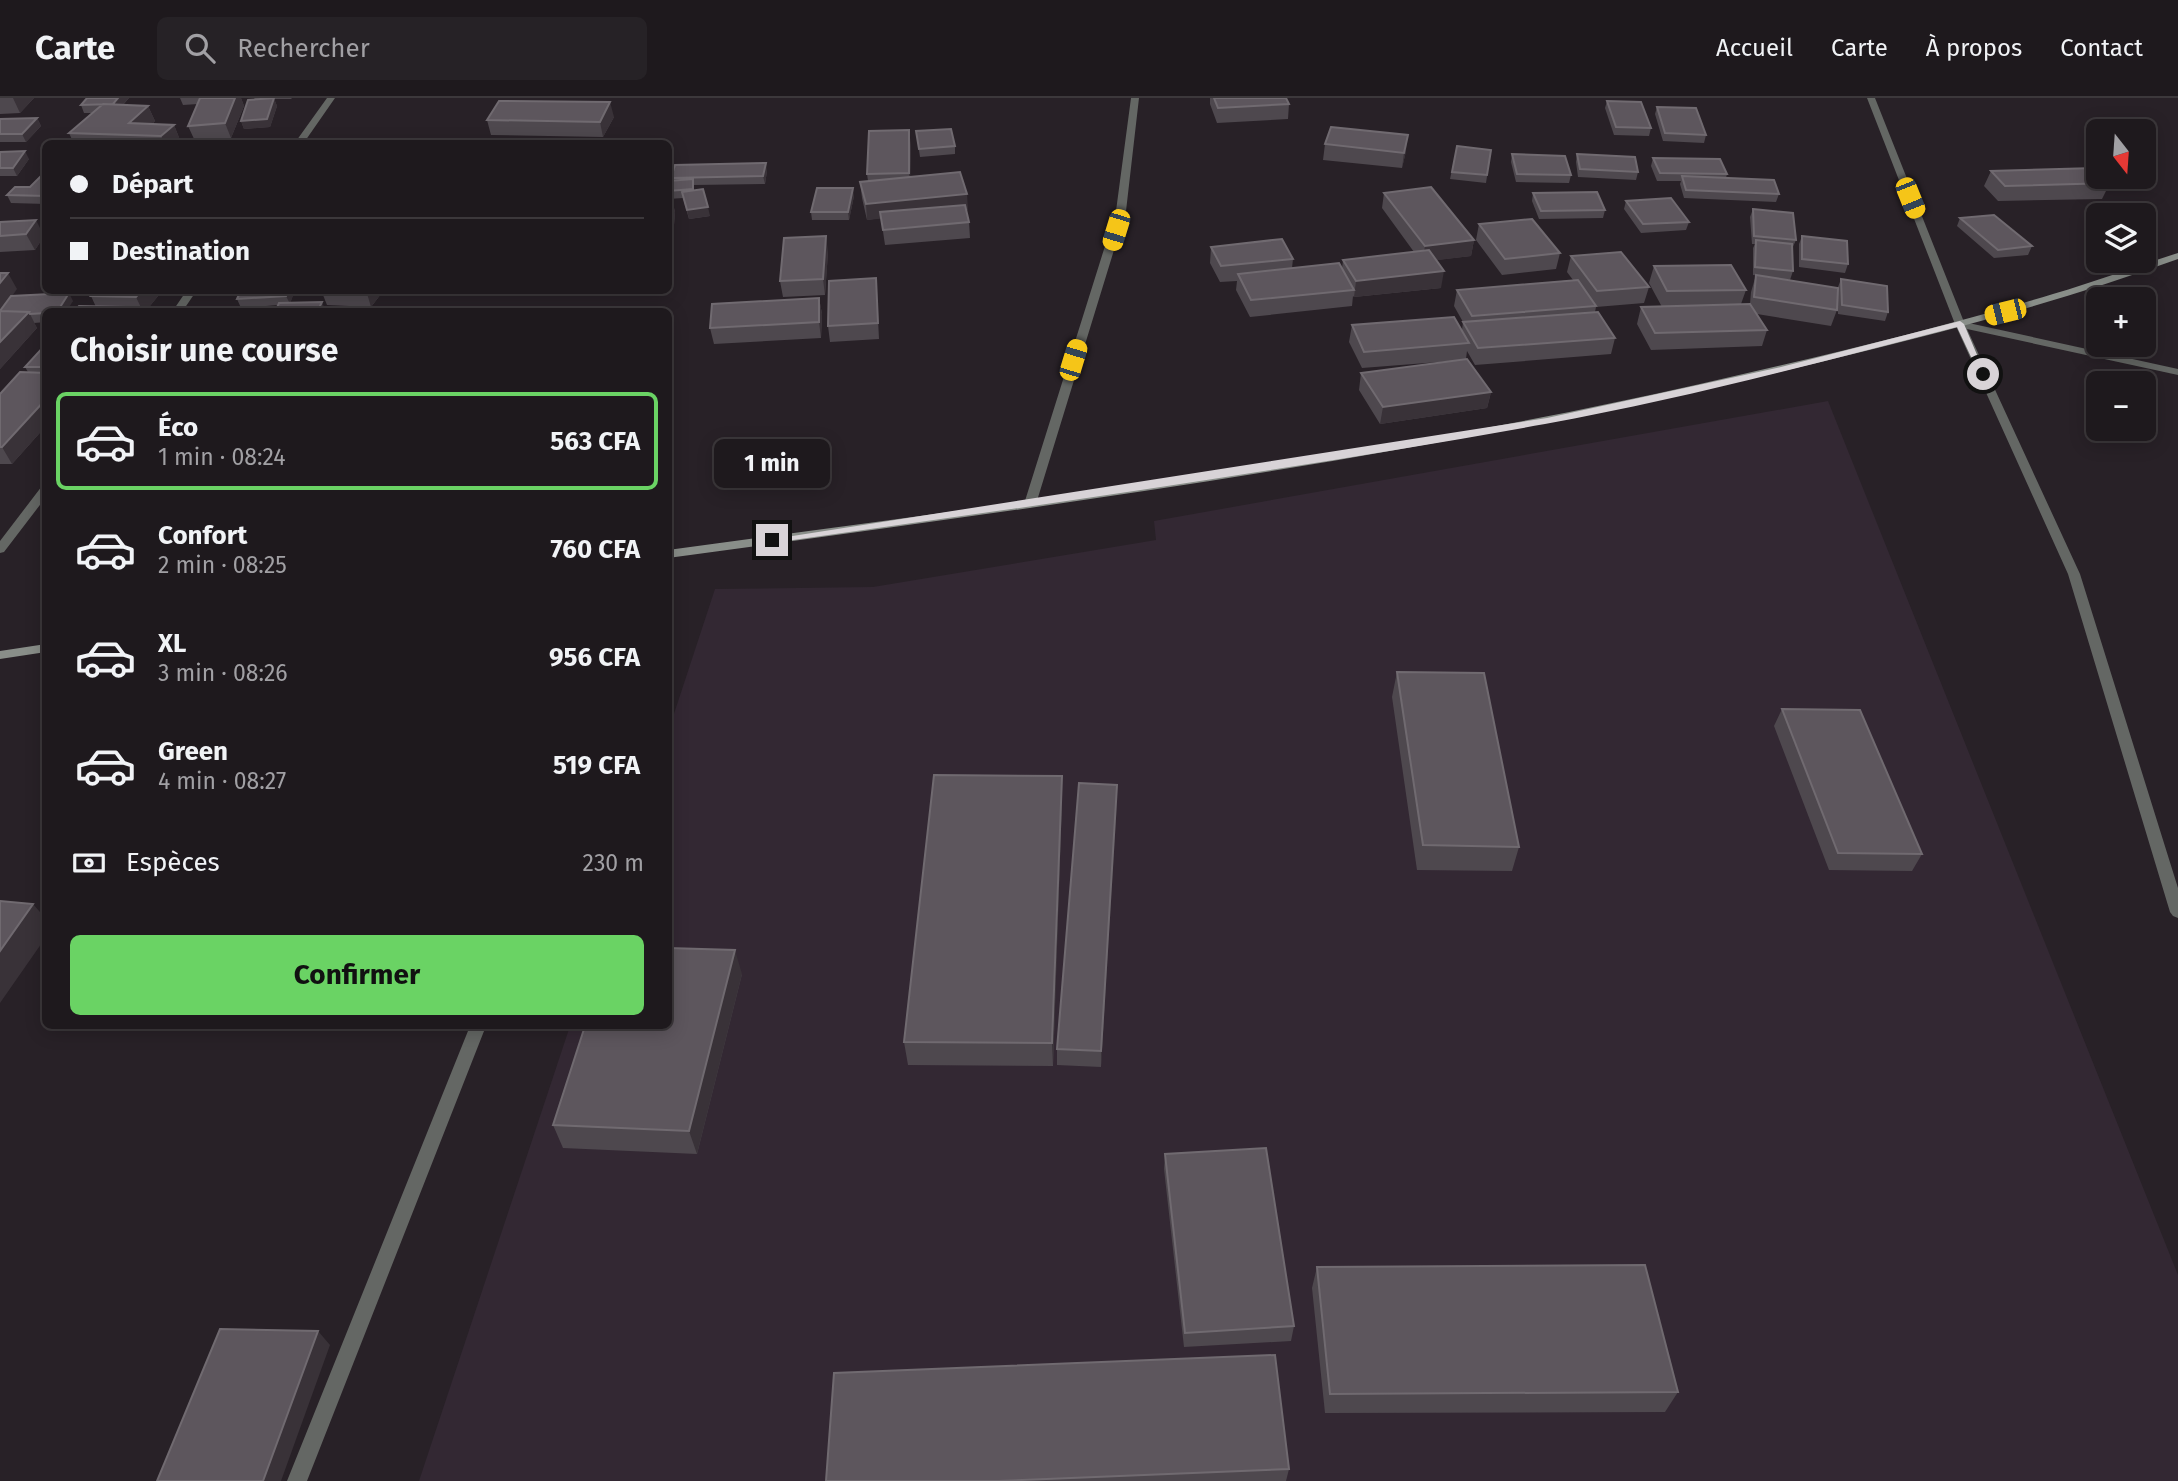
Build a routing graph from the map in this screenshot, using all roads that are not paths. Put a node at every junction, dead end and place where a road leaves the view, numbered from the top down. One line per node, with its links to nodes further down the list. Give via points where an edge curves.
1 (331, 98): 4 (street)
2 (1135, 98): 9 (street, via 1121,211)
3 (1871, 98): 6 (street)
4 (301, 140)
5 (2178, 256): 6 (main road)
6 (1960, 324): 7 (street); 9 (main road, via 1547,421); 14 (street, via 2074,574)
7 (2178, 372)
8 (42, 493): 10 (street)
9 (1030, 504): 11 (main road)
10 (0, 549)
11 (672, 553)
12 (42, 649): 13 (main road)
13 (0, 655)
14 (2178, 912)
15 (477, 1029): 16 (street)
16 (297, 1481)

